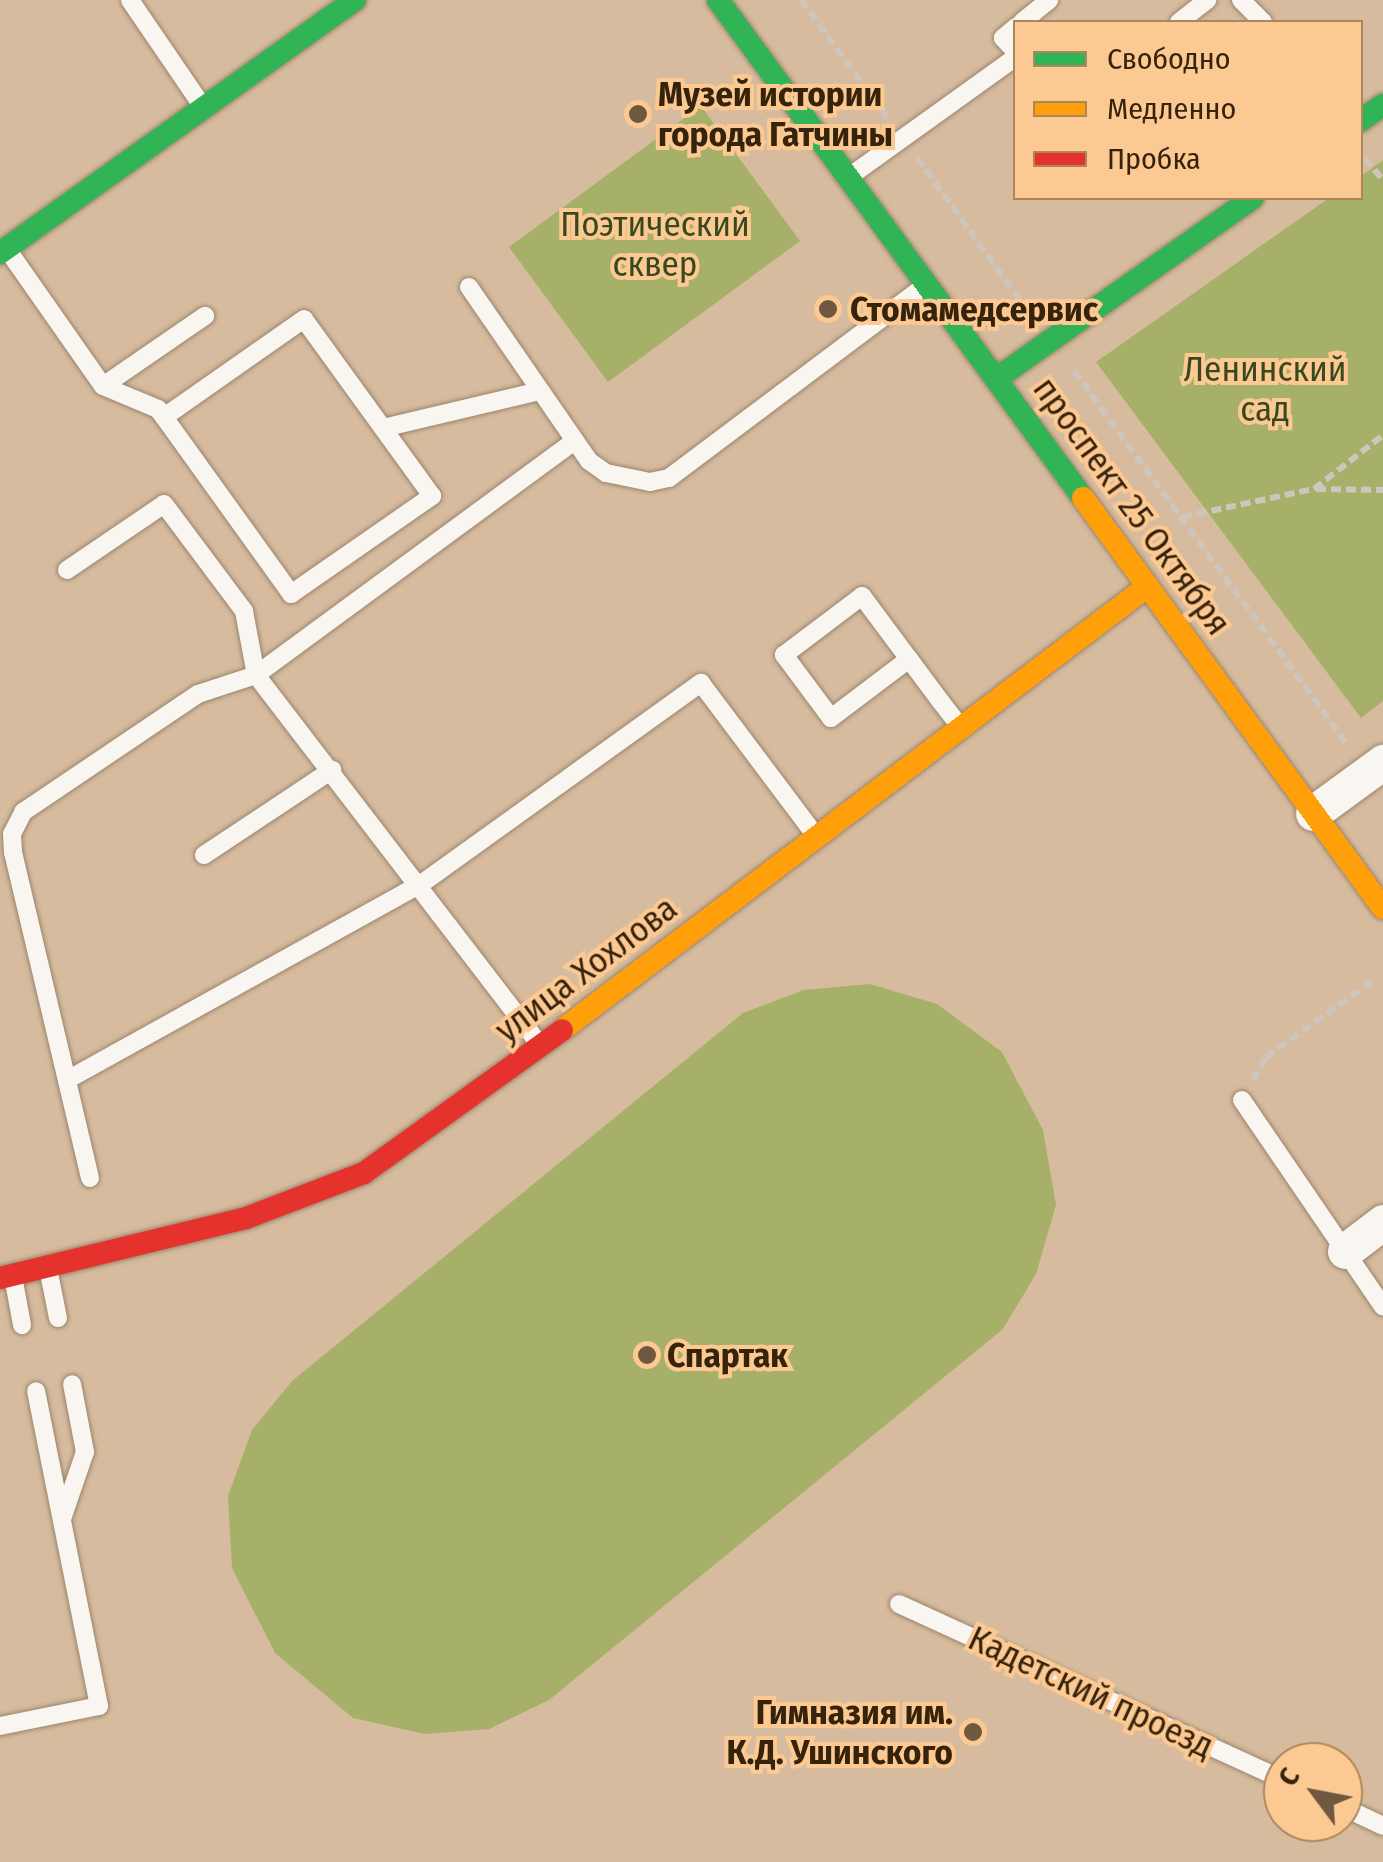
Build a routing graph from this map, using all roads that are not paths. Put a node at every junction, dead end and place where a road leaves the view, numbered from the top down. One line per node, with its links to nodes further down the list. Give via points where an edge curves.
1 (130, 0): 13 (lane)
2 (356, 0): 13 (street)
3 (718, 0): 14 (street, проспект 25 Октября)
4 (1049, 0): 7 (lane)
5 (1207, 0): 8 (lane)
6 (1241, 0): 9 (lane)
7 (1024, 20)
8 (1182, 20)
9 (1260, 20)
10 (1013, 30): 11 (lane, via 1003,38)
11 (1013, 51)
12 (1013, 57): 14 (lane)
13 (204, 108): 16 (street)
14 (848, 178): 17 (street, проспект 25 Октября)
15 (1250, 200): 20 (street)
16 (3, 250): 21 (lane)
17 (927, 284): 20 (street, проспект 25 Октября); 25 (lane, via 669,478 650,482 606,473)
18 (469, 287): 22 (lane)
19 (205, 316): 21 (lane)
20 (996, 379): 27 (street, проспект 25 Октября)
21 (103, 386): 23 (lane)
22 (540, 391): 24 (lane); 25 (lane)
23 (164, 418): 24 (lane, via 304,319); 24 (lane, via 291,594 432,496)
24 (383, 428)
25 (574, 441): 29 (lane)
26 (67, 570): 29 (lane, via 164,504 244,611)
27 (1148, 586): 30 (street, улица Хохлова); 33 (street, проспект 25 Октября)
28 (909, 658): 28 (lane, via 830,718 784,655 862,596); 30 (lane)
29 (256, 675): 32 (lane); 39 (lane, via 198,694 23,812 12,834)
30 (962, 729): 34 (street, улица Хохлова)
31 (1383, 762): 33 (street)
32 (332, 770): 35 (lane); 36 (lane)
33 (1313, 813): 37 (street, проспект 25 Октября)
34 (817, 838): 36 (lane, via 700,683); 38 (street, улица Хохлова)
35 (204, 855)
36 (421, 884): 38 (lane); 39 (lane)
37 (1383, 908)
38 (541, 1047): 44 (street, улица Хохлова, via 364,1173 246,1218)
39 (67, 1080): 41 (lane)
40 (1242, 1100): 43 (lane)
41 (90, 1178)
42 (1383, 1222): 43 (street)
43 (1345, 1251): 46 (lane)
44 (48, 1268): 45 (street, улица Хохлова); 47 (lane)
45 (6, 1276): 48 (lane)
46 (1383, 1307)
47 (58, 1318)
48 (22, 1325)
49 (72, 1384): 51 (lane, via 85,1452)
50 (36, 1392): 51 (lane)
51 (62, 1521): 53 (lane, via 99,1706)
52 (899, 1604): 54 (lane, Кадетский проезд)
53 (0, 1726)
54 (1263, 1771)

